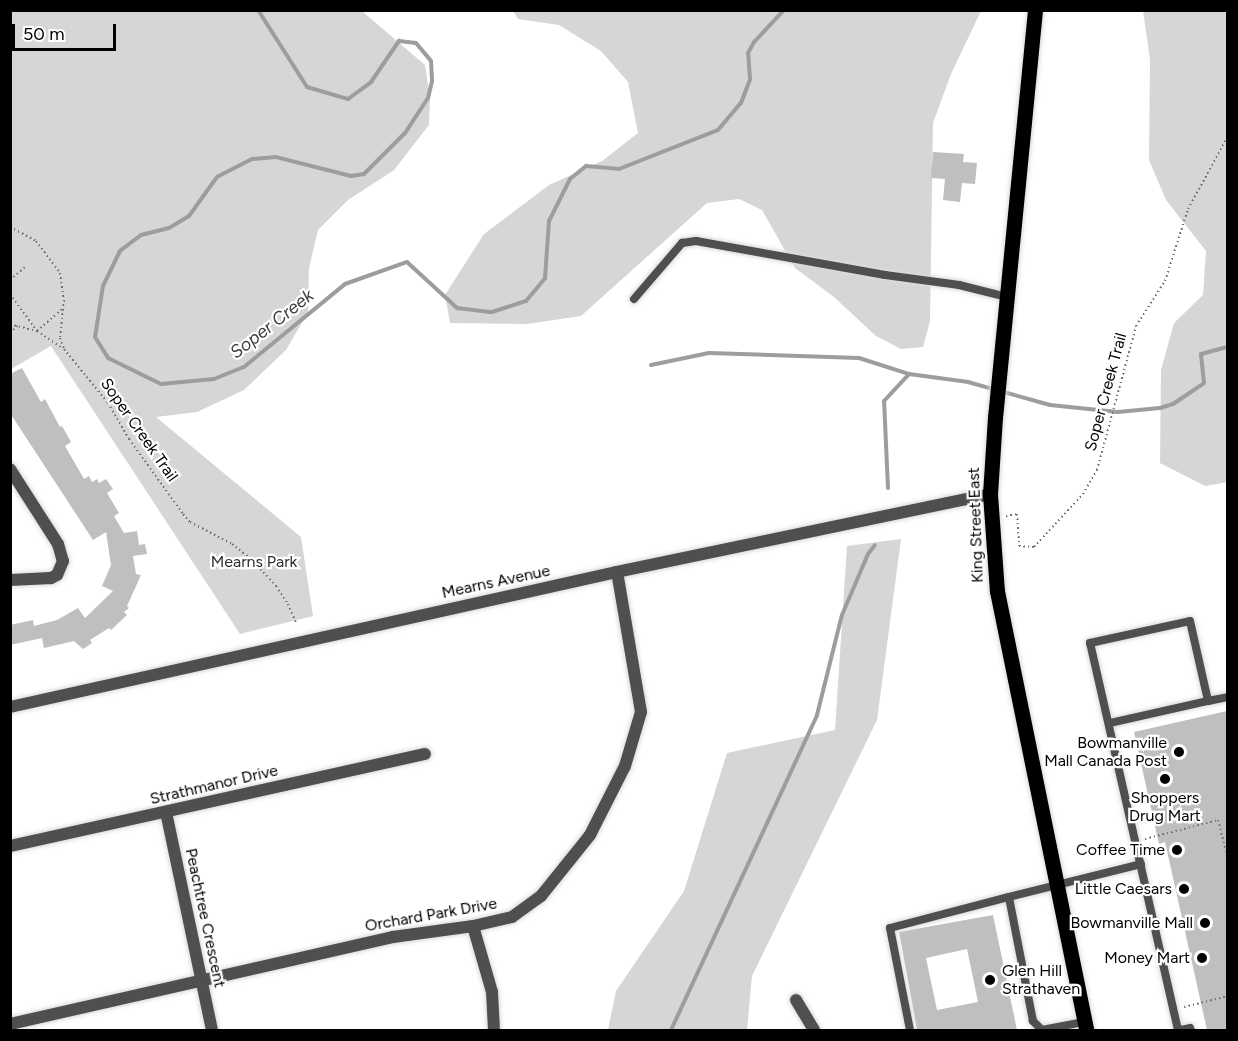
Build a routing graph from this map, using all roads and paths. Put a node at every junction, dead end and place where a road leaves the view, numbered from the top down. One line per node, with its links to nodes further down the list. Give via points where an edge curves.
1 (1035, 10): 7 (main road, King Street East)
2 (1227, 136): 17 (path, Soper Creek Trail, via 1188,209 1165,281 1136,326 1097,470 1083,494 1034,547 1019,546 1017,514)
3 (10, 227): 9 (path, via 36,242 50,258 63,282)
4 (26, 266): 5 (path)
5 (10, 280)
6 (10, 294): 12 (path)
7 (1007, 297): 8 (lane, via 959,285 696,241 682,243); 16 (main road, King Street East)
8 (634, 299)
9 (63, 306): 12 (path); 14 (path, via 60,338)
10 (10, 324): 11 (path)
11 (18, 325): 12 (path); 13 (path)
12 (37, 331): 14 (path, Soper Creek Trail)
13 (10, 333)
14 (64, 349): 20 (path, Soper Creek Trail, via 108,403 183,514 251,559 276,586)
15 (10, 469): 19 (street, via 58,544 63,561 51,579)
16 (990, 494): 17 (main road, King Street East); 18 (street, Mearns Avenue)
17 (993, 517): 31 (main road, King Street East, via 997,591)
18 (617, 572): 23 (street, Mearns Avenue); 33 (street, Orchard Park Drive, via 641,711 625,766 590,835 541,896 512,917)
19 (10, 580)
20 (296, 623)
21 (1227, 697): 22 (lane)
22 (1208, 701): 24 (lane); 24 (lane, via 1190,621 1090,643)
23 (10, 707)
24 (1110, 723): 27 (lane)
25 (425, 754): 26 (street, Strathmanor Drive)
26 (166, 813): 28 (street, Strathmanor Drive); 34 (street, Peachtree Crescent)
27 (1136, 842): 29 (path, via 1218,820); 30 (lane)
28 (10, 846)
29 (1227, 860)
30 (1141, 864): 31 (lane); 37 (lane)
31 (1055, 884): 32 (lane); 40 (main road, King Street East)
32 (1009, 897): 44 (lane, via 890,928); 45 (lane, via 1033,1022)
33 (473, 926): 34 (street, Orchard Park Drive, via 393,937); 42 (street, via 492,992)
34 (202, 981): 39 (street, Orchard Park Drive); 41 (street, Peachtree Crescent)
35 (1227, 996): 37 (path)
36 (796, 1000): 43 (street)
37 (1173, 1010): 46 (lane)
38 (10, 1024): 39 (street, Orchard Park Drive)
39 (31, 1025)
40 (1085, 1026): 45 (lane)
41 (212, 1030)
42 (494, 1030)
43 (814, 1030)
44 (910, 1030)
45 (1042, 1030)
46 (1179, 1030): 47 (lane)
47 (1191, 1030)

